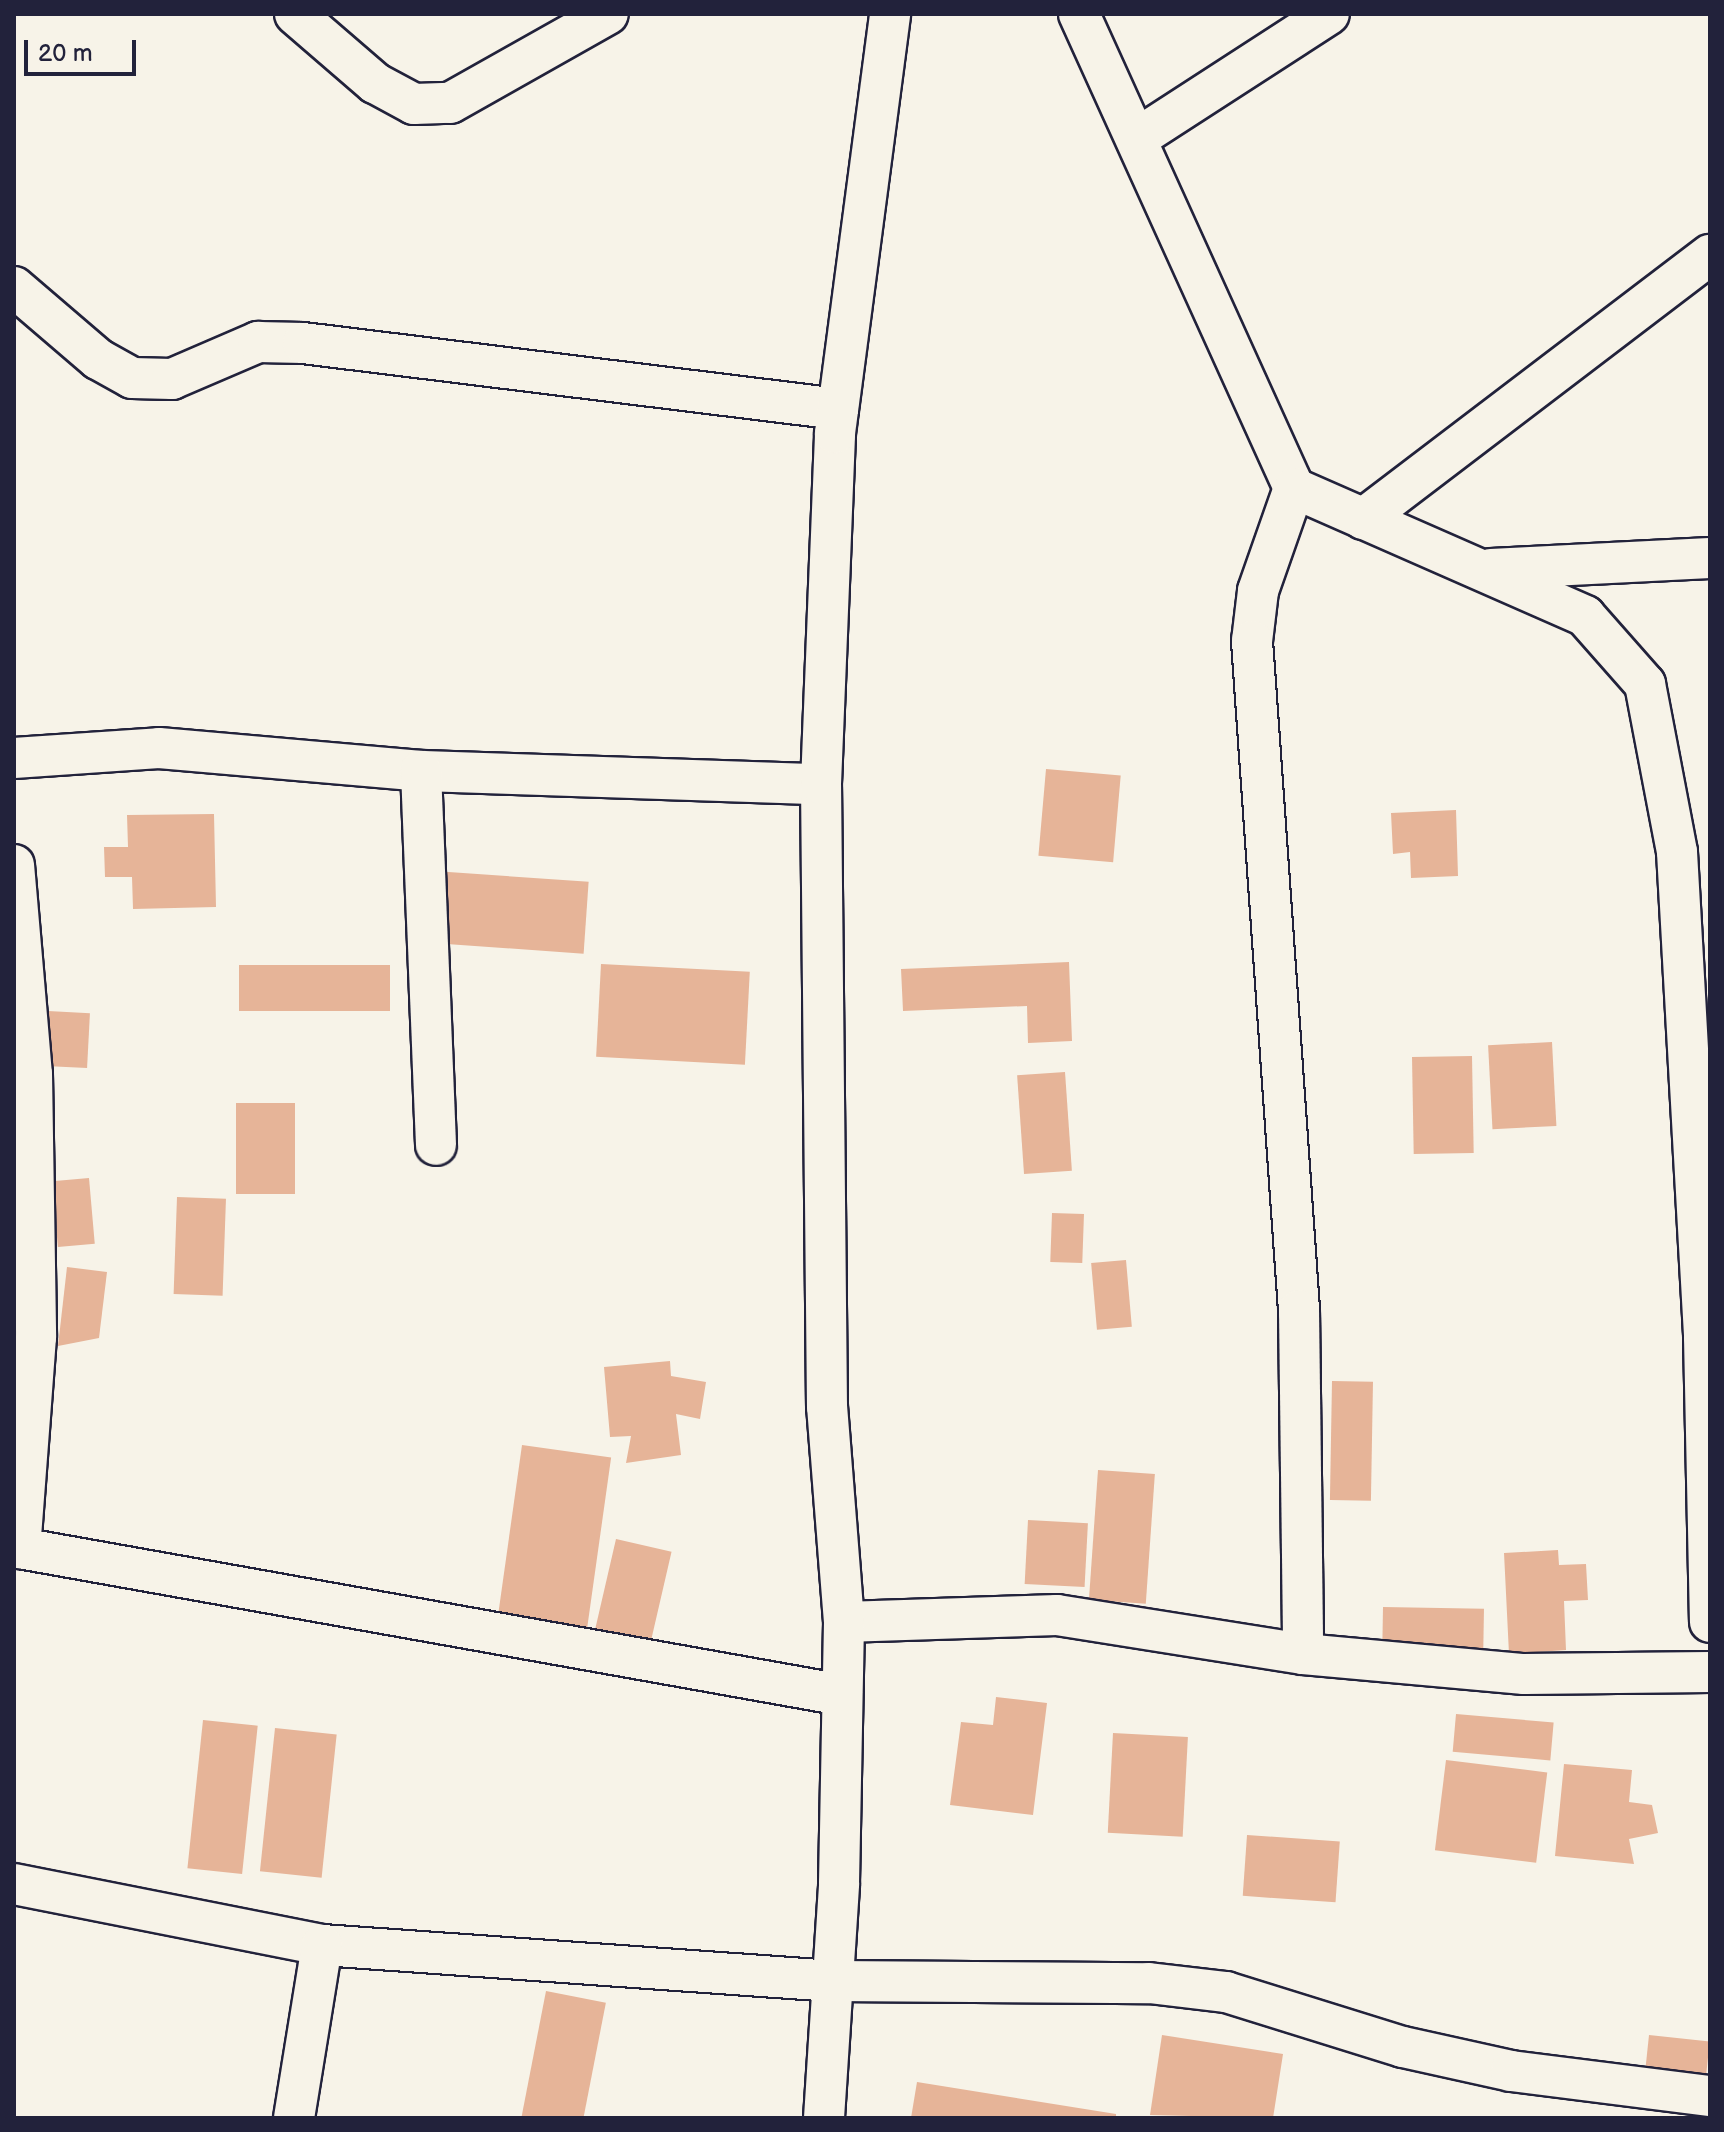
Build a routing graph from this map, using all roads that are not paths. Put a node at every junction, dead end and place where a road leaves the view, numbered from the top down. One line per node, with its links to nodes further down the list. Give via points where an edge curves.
1 (295, 14): 2 (street, via 375,83 414,104 450,103)
2 (608, 14)
3 (890, 14): 9 (street)
4 (1079, 14): 6 (street)
5 (1329, 14): 6 (street)
6 (1139, 137): 10 (street)
7 (1710, 255): 11 (street)
8 (14, 287): 9 (street, via 98,359 132,378 172,379 258,342 303,343)
9 (838, 409): 16 (street)
10 (1294, 488): 11 (street); 23 (street, via 1258,591 1252,641 1299,1310)
11 (1363, 519): 13 (street)
12 (1710, 558): 13 (street)
13 (1483, 569): 19 (street, via 1585,616 1645,684 1677,852)
14 (14, 758): 15 (street, via 159,748)
15 (421, 771): 16 (street); 18 (street)
16 (821, 784): 21 (street, via 827,1407)
17 (14, 865): 20 (street, via 32,1074 36,1337)
18 (436, 1145)
19 (1702, 1218): 22 (street)
20 (17, 1548): 25 (street)
21 (844, 1622): 23 (street, via 1057,1615); 25 (street)
22 (1710, 1622)
23 (1303, 1654): 24 (street, via 1524,1674)
24 (1710, 1672)
25 (842, 1695): 28 (street)
26 (14, 1884): 27 (street)
27 (322, 1945): 28 (street); 30 (street)
28 (833, 1981): 29 (street, via 1149,1983 1226,1992 1403,2047 1511,2071); 31 (street)
29 (1710, 2096)
30 (294, 2118)
31 (824, 2118)

